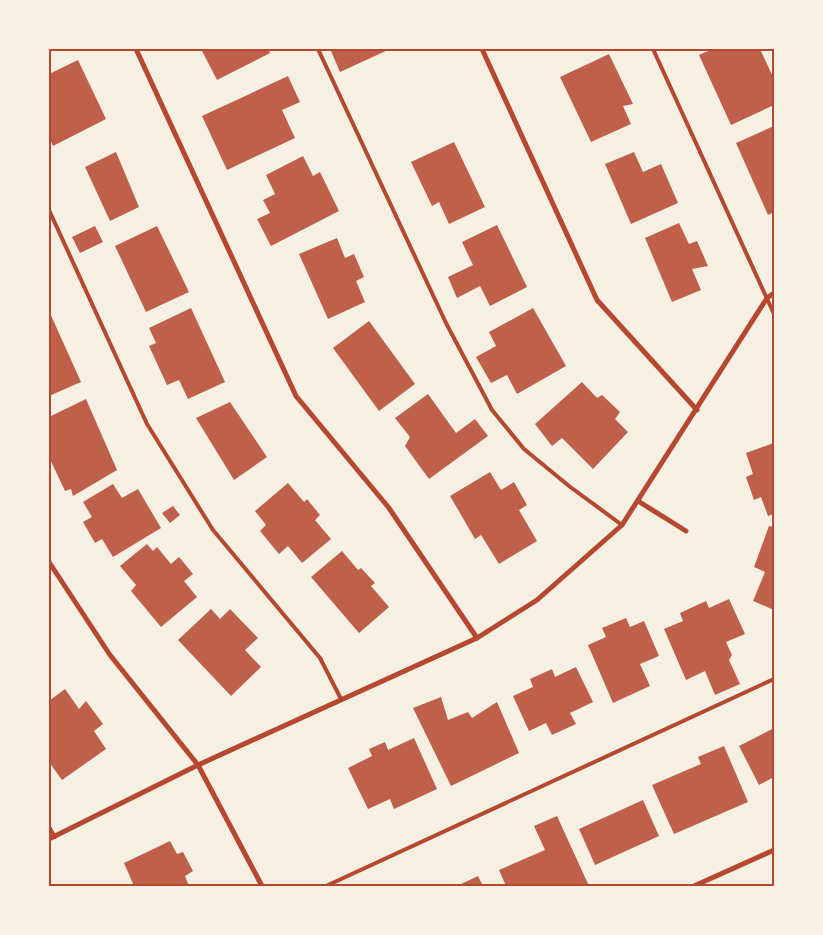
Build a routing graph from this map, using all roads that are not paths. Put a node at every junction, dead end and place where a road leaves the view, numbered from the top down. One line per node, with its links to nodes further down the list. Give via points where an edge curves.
1 (136, 49): 14 (street, via 296,396 389,508)
2 (318, 49): 11 (lane, via 446,322 492,410 524,449)
3 (482, 49): 9 (street, via 597,300)
4 (653, 49): 7 (lane)
5 (49, 210): 16 (lane, via 147,424 213,530 320,658)
6 (774, 293): 7 (street)
7 (767, 298): 8 (lane); 9 (street)
8 (774, 314)
9 (697, 410): 10 (street)
10 (638, 501): 11 (street); 12 (street)
11 (622, 525): 14 (street, via 537,600)
12 (686, 531)
13 (49, 562): 17 (street, via 110,655)
14 (477, 638): 16 (street)
15 (774, 679): 23 (lane)
16 (341, 700): 17 (street)
17 (198, 765): 19 (street); 22 (street)
18 (49, 827): 19 (lane)
19 (55, 836): 20 (street)
20 (49, 839)
21 (774, 850): 24 (street)
22 (262, 886)
23 (326, 886)
24 (694, 886)

